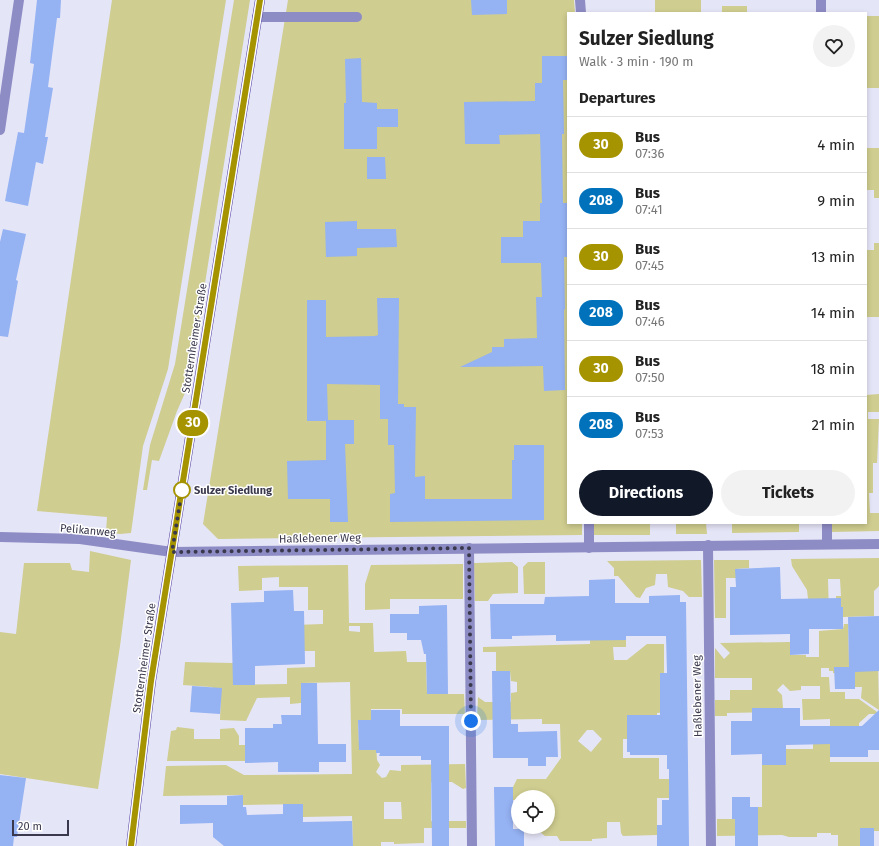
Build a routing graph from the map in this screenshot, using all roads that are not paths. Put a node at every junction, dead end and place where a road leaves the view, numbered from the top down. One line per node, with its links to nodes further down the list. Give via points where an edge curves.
1 (19, 0): 9 (street)
2 (260, 0): 7 (main road, Stotternheimer Straße)
3 (580, 0): 5 (street)
4 (821, 0): 6 (street)
5 (580, 12)
6 (821, 12)
7 (258, 17): 8 (street); 18 (main road, Stotternheimer Straße)
8 (356, 17)
9 (0, 130)
10 (589, 524): 17 (street)
11 (827, 524): 13 (street)
12 (0, 537): 18 (street, Pelikanweg, via 80,539)
13 (827, 544): 14 (street, Haßlebener Weg); 15 (street, Haßlebener Weg)
14 (879, 544)
15 (708, 545): 17 (street, Haßlebener Weg); 21 (street, Haßlebener Weg)
16 (469, 548): 17 (street, Haßlebener Weg); 18 (street, Haßlebener Weg); 20 (street)
17 (589, 548)
18 (172, 552): 19 (main road, Stotternheimer Straße, via 151,681)
19 (131, 846)
20 (472, 846)
21 (710, 846)

